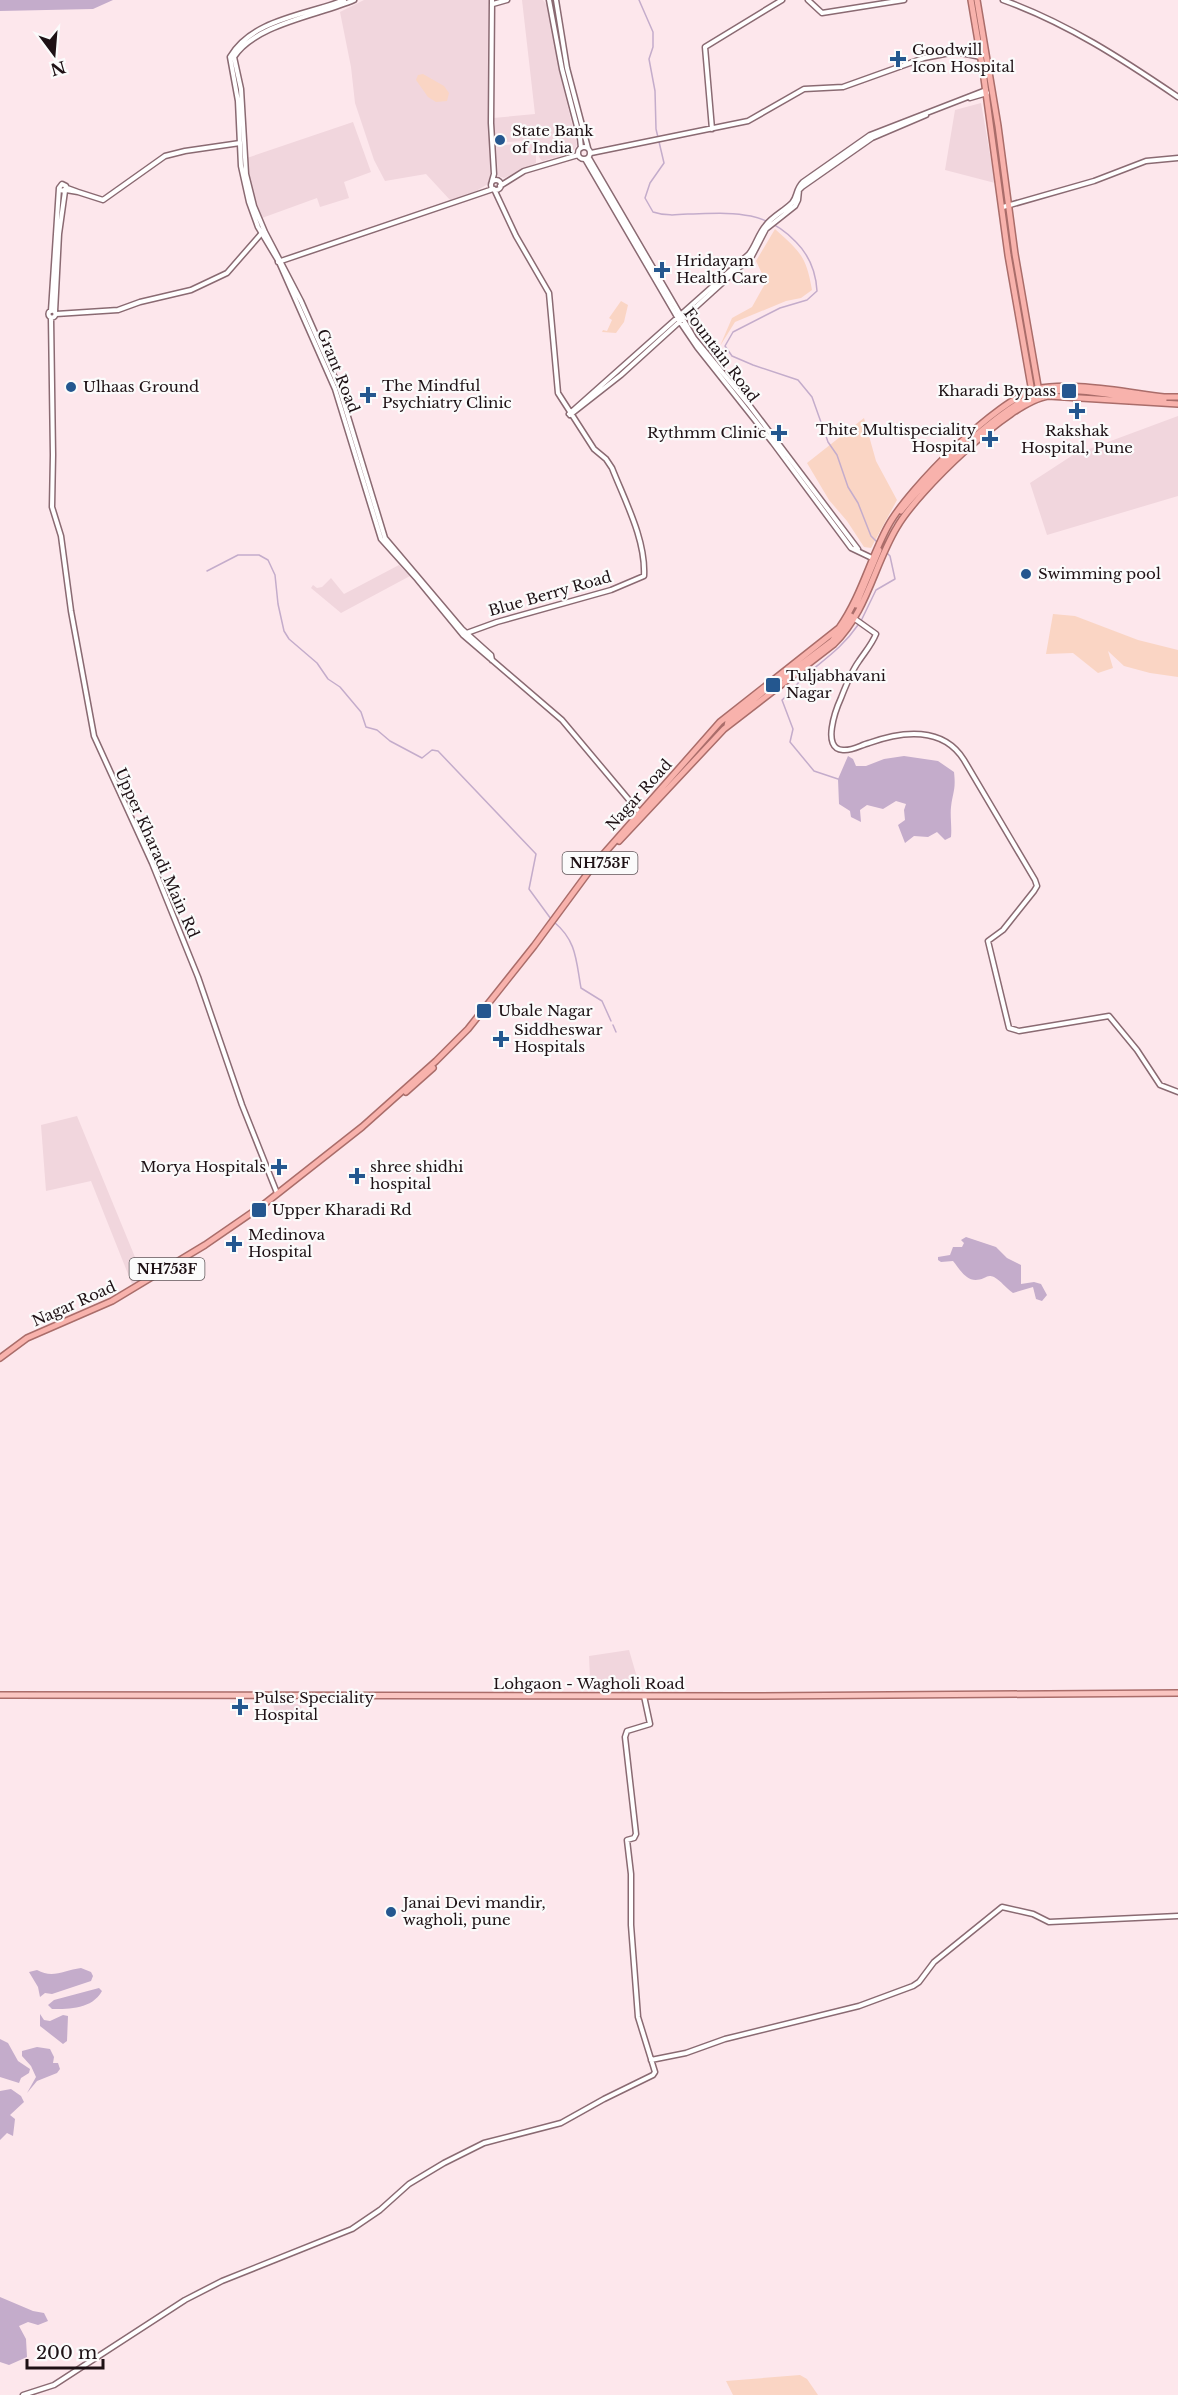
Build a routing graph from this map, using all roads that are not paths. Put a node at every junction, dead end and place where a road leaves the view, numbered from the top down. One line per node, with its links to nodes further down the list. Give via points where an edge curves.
1 (354, 0): 11 (street)
2 (503, 0): 12 (street)
3 (547, 0): 18 (street)
4 (556, 0): 19 (street, Fountain Road, via 567,68)
5 (782, 0): 16 (street, via 705,47)
6 (808, 0): 7 (street, via 822,13)
7 (904, 0)
8 (971, 0): 13 (highway)
9 (977, 0): 24 (highway)
10 (1003, 0): 15 (street, via 1058,22)
11 (346, 1): 17 (street, Grant Road, via 249,41 234,57 239,78); 17 (street, Grant Road, via 268,27 245,40 230,57)
12 (492, 2): 23 (street)
13 (980, 54): 14 (highway); 16 (street, via 955,52 910,62 843,87 804,89 748,122)
14 (986, 92): 24 (highway); 28 (street, via 872,138 801,188 795,206 768,224 749,254)
15 (1178, 97)
16 (712, 129): 21 (street)
17 (241, 143): 25 (street, Grant Road, via 244,182); 26 (street, Grant Road, via 254,206); 27 (street, via 165,156 103,200 64,189 54,252)
18 (581, 148): 19 (street); 20 (street)
19 (588, 148): 21 (street, Fountain Road)
20 (578, 154): 21 (street, Fountain Road); 23 (street)
21 (588, 157): 28 (street, Fountain Road)
22 (1178, 158): 24 (street, via 1146,161)
23 (496, 185): 26 (street); 33 (street, via 516,236 549,293 557,391)
24 (1008, 205): 29 (highway, via 1008,255); 30 (highway)
25 (261, 234): 26 (street, Grant Road); 27 (street, via 227,273 191,290 118,310)
26 (280, 261): 38 (street, Grant Road, via 339,387 385,538)
27 (54, 312): 44 (street, Upper Kharadi Main Rd, via 52,507 61,536 97,744 152,863 198,977)
28 (680, 318): 33 (street); 35 (street, Fountain Road, via 858,549)
29 (1030, 381): 30 (highway); 31 (highway)
30 (1036, 392): 31 (highway, Nagar Road / NH753F); 32 (highway, Nagar Road / NH753F, via 1078,388); 34 (highway, via 995,419 922,488 899,514)
31 (1023, 394): 34 (highway, Nagar Road / NH753F, via 993,414 916,487 897,511)
32 (1178, 400): 34 (highway, Nagar Road / NH753F, via 1060,395 1034,399 999,423 922,493)
33 (571, 413): 38 (street, Blue Berry Road, via 594,449 612,468 637,533 644,576)
34 (882, 547): 35 (highway); 36 (highway, Nagar Road / NH753F)
35 (874, 559): 36 (highway); 39 (highway, Nagar Road / NH753F, via 839,628); 40 (highway, via 847,624 832,641 728,721)
36 (877, 568): 37 (highway, Nagar Road / NH753F)
37 (855, 619): 40 (highway, Nagar Road / NH753F, via 834,644); 42 (street, via 876,634 838,703 832,724 835,746 849,750 906,734 934,736 951,744 964,759 1035,880 1034,891 1003,930 988,941 1009,1028 1019,1031 1109,1016 1160,1085)
38 (464, 634): 41 (street, Grant Road, via 562,720)
39 (718, 724): 40 (highway); 41 (highway, Nagar Road / NH753F)
40 (725, 728): 41 (highway, Nagar Road / NH753F)
41 (641, 814): 43 (highway, Nagar Road / NH753F, via 593,866 468,1029); 43 (highway, Nagar Road / NH753F, via 470,1031)
42 (1178, 1092)
43 (371, 1121): 44 (highway, Nagar Road / NH753F); 45 (highway, Nagar Road / NH753F, via 265,1208 195,1255 113,1304 29,1341)
44 (277, 1193): 45 (highway, Nagar Road / NH753F, via 205,1245 129,1292 27,1338)
45 (0, 1360)
46 (1178, 1693): 48 (main road, Lohgaon - Wagholi Road)
47 (0, 1695): 48 (main road, Lohgaon - Wagholi Road)
48 (644, 1696): 50 (street, via 650,1724 627,1731 625,1737 636,1834 627,1840 627,1845 636,1995 640,2026)
49 (1178, 1916): 50 (street, via 1050,1922 1035,1914 1002,1907 934,1962 913,1986 857,2007)
50 (651, 2060): 51 (street, via 653,2076 561,2123 484,2143 444,2163 409,2184 352,2229 185,2300 54,2385)
51 (23, 2395)

